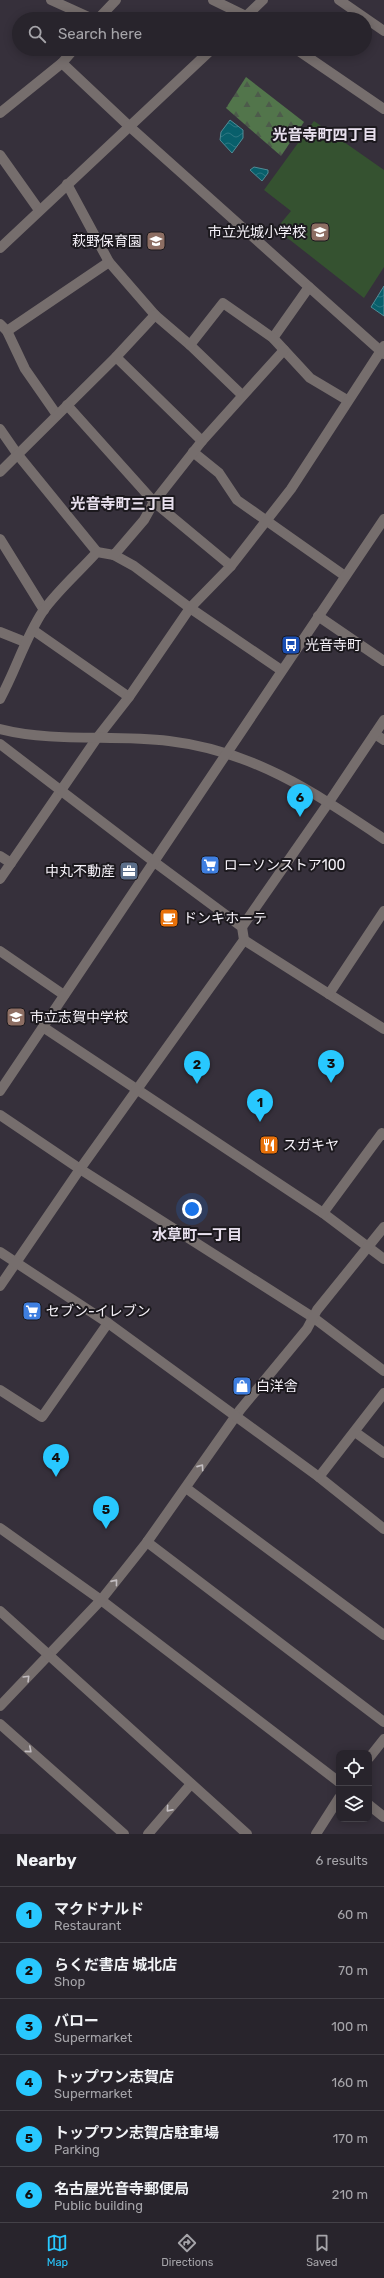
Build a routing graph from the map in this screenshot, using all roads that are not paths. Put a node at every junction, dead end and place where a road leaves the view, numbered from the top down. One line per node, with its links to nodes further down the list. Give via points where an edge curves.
1 (51, 0): 6 (street)
2 (116, 0): 7 (street)
3 (213, 0): 8 (street)
4 (263, 0): 9 (street)
5 (338, 0): 10 (street)
6 (78, 12)
7 (105, 12)
8 (236, 12)
9 (252, 12)
10 (356, 12)
11 (372, 23): 12 (street)
12 (384, 31)
13 (68, 56): 16 (street)
14 (205, 56): 19 (street)
15 (306, 56): 17 (street)
16 (62, 63): 18 (street); 19 (street)
17 (384, 109)
18 (0, 113)
19 (130, 127): 21 (street); 25 (street)
20 (0, 155): 22 (street)
21 (67, 184): 22 (street); 24 (street)
22 (39, 210): 23 (street)
23 (0, 248)
24 (109, 262): 26 (street); 27 (street)
25 (308, 286): 28 (street); 31 (street)
26 (155, 314): 29 (street); 32 (street)
27 (3, 327): 36 (street, via 25,369)
28 (273, 338): 29 (street, via 248,318 223,304); 30 (street)
29 (190, 345): 33 (street)
30 (284, 350): 33 (street); 34 (street, via 310,378)
31 (383, 350): 34 (street)
32 (116, 357): 35 (street); 38 (street)
33 (242, 396): 38 (street)
34 (348, 400): 44 (street, via 291,489)
35 (67, 405): 36 (street); 42 (street)
36 (57, 415): 40 (street)
37 (0, 429): 40 (street)
38 (202, 441): 39 (street)
39 (193, 452): 42 (street); 44 (street, via 219,473 237,500)
40 (18, 454): 41 (street); 46 (street)
41 (0, 472)
42 (154, 502): 47 (street, via 144,520); 48 (street)
43 (384, 519): 49 (street)
44 (267, 521): 48 (street); 49 (street)
45 (0, 539): 51 (street)
46 (97, 552): 47 (street); 51 (street)
47 (114, 554): 50 (street)
48 (230, 566): 50 (street)
49 (345, 576): 52 (street)
50 (190, 608): 57 (street); 58 (street)
51 (44, 610): 53 (street)
52 (318, 616): 56 (street); 57 (street)
53 (33, 630): 55 (street); 58 (street)
54 (0, 632): 55 (street)
55 (25, 642): 59 (street, via 12,678)
56 (384, 661)
57 (281, 670): 66 (street)
58 (130, 697): 63 (street)
59 (0, 699)
60 (384, 720): 62 (street)
61 (0, 729): 63 (street, via 40,736)
62 (375, 734): 64 (street); 68 (street)
63 (97, 738): 66 (street, via 169,741); 67 (street)
64 (384, 740)
65 (0, 744): 67 (street)
66 (226, 752): 68 (street, via 269,768); 71 (street)
67 (60, 792): 71 (street); 72 (street)
68 (329, 802): 69 (street); 75 (street)
69 (384, 839)
70 (0, 856): 72 (street)
71 (153, 861): 75 (street); 79 (street)
72 (11, 863): 73 (street)
73 (0, 879)
74 (384, 911): 78 (street)
75 (242, 927): 76 (street)
76 (244, 940): 78 (street); 82 (street)
77 (0, 951): 79 (street)
78 (328, 994): 81 (street)
79 (64, 995): 80 (street)
80 (43, 1027): 82 (street); 83 (street)
81 (384, 1029)
82 (138, 1088): 86 (street); 87 (street)
83 (0, 1091)
84 (0, 1115): 86 (street)
85 (384, 1135): 87 (street, via 382,1133)
86 (80, 1169): 92 (street); 94 (street)
87 (323, 1212): 89 (street)
88 (384, 1227): 89 (street)
89 (368, 1248): 91 (street); 94 (street, via 317,1310)
90 (0, 1252): 92 (street)
91 (384, 1260)
92 (16, 1262): 93 (street); 95 (street)
93 (0, 1286)
94 (314, 1318): 96 (street); 99 (street)
95 (108, 1323): 97 (street, via 42,1417); 99 (street)
96 (384, 1371)
97 (0, 1390)
98 (384, 1393): 100 (street)
99 (235, 1417): 102 (street); 103 (street, one-way to 99)
100 (356, 1432): 101 (street); 102 (street)
101 (384, 1453)
102 (319, 1477): 105 (street)
103 (186, 1488): 106 (street); 109 (street)
104 (0, 1528): 107 (street)
105 (384, 1529)
106 (147, 1542): 107 (street, one-way to 106); 112 (street)
107 (100, 1600): 110 (street); 116 (street)
108 (0, 1611): 110 (street)
109 (384, 1635)
110 (50, 1654): 111 (street, one-way to 110); 117 (street)
111 (0, 1706)
112 (384, 1722)
113 (0, 1724): 121 (street, one-way to 121)
114 (384, 1739): 115 (street)
115 (372, 1754)
116 (336, 1780)
117 (191, 1784): 122 (street, one-way to 122); 123 (street)
118 (336, 1803): 124 (street)
119 (372, 1807): 120 (street)
120 (384, 1817)
121 (124, 1834)
122 (148, 1834)
123 (247, 1834)
124 (316, 1834)

